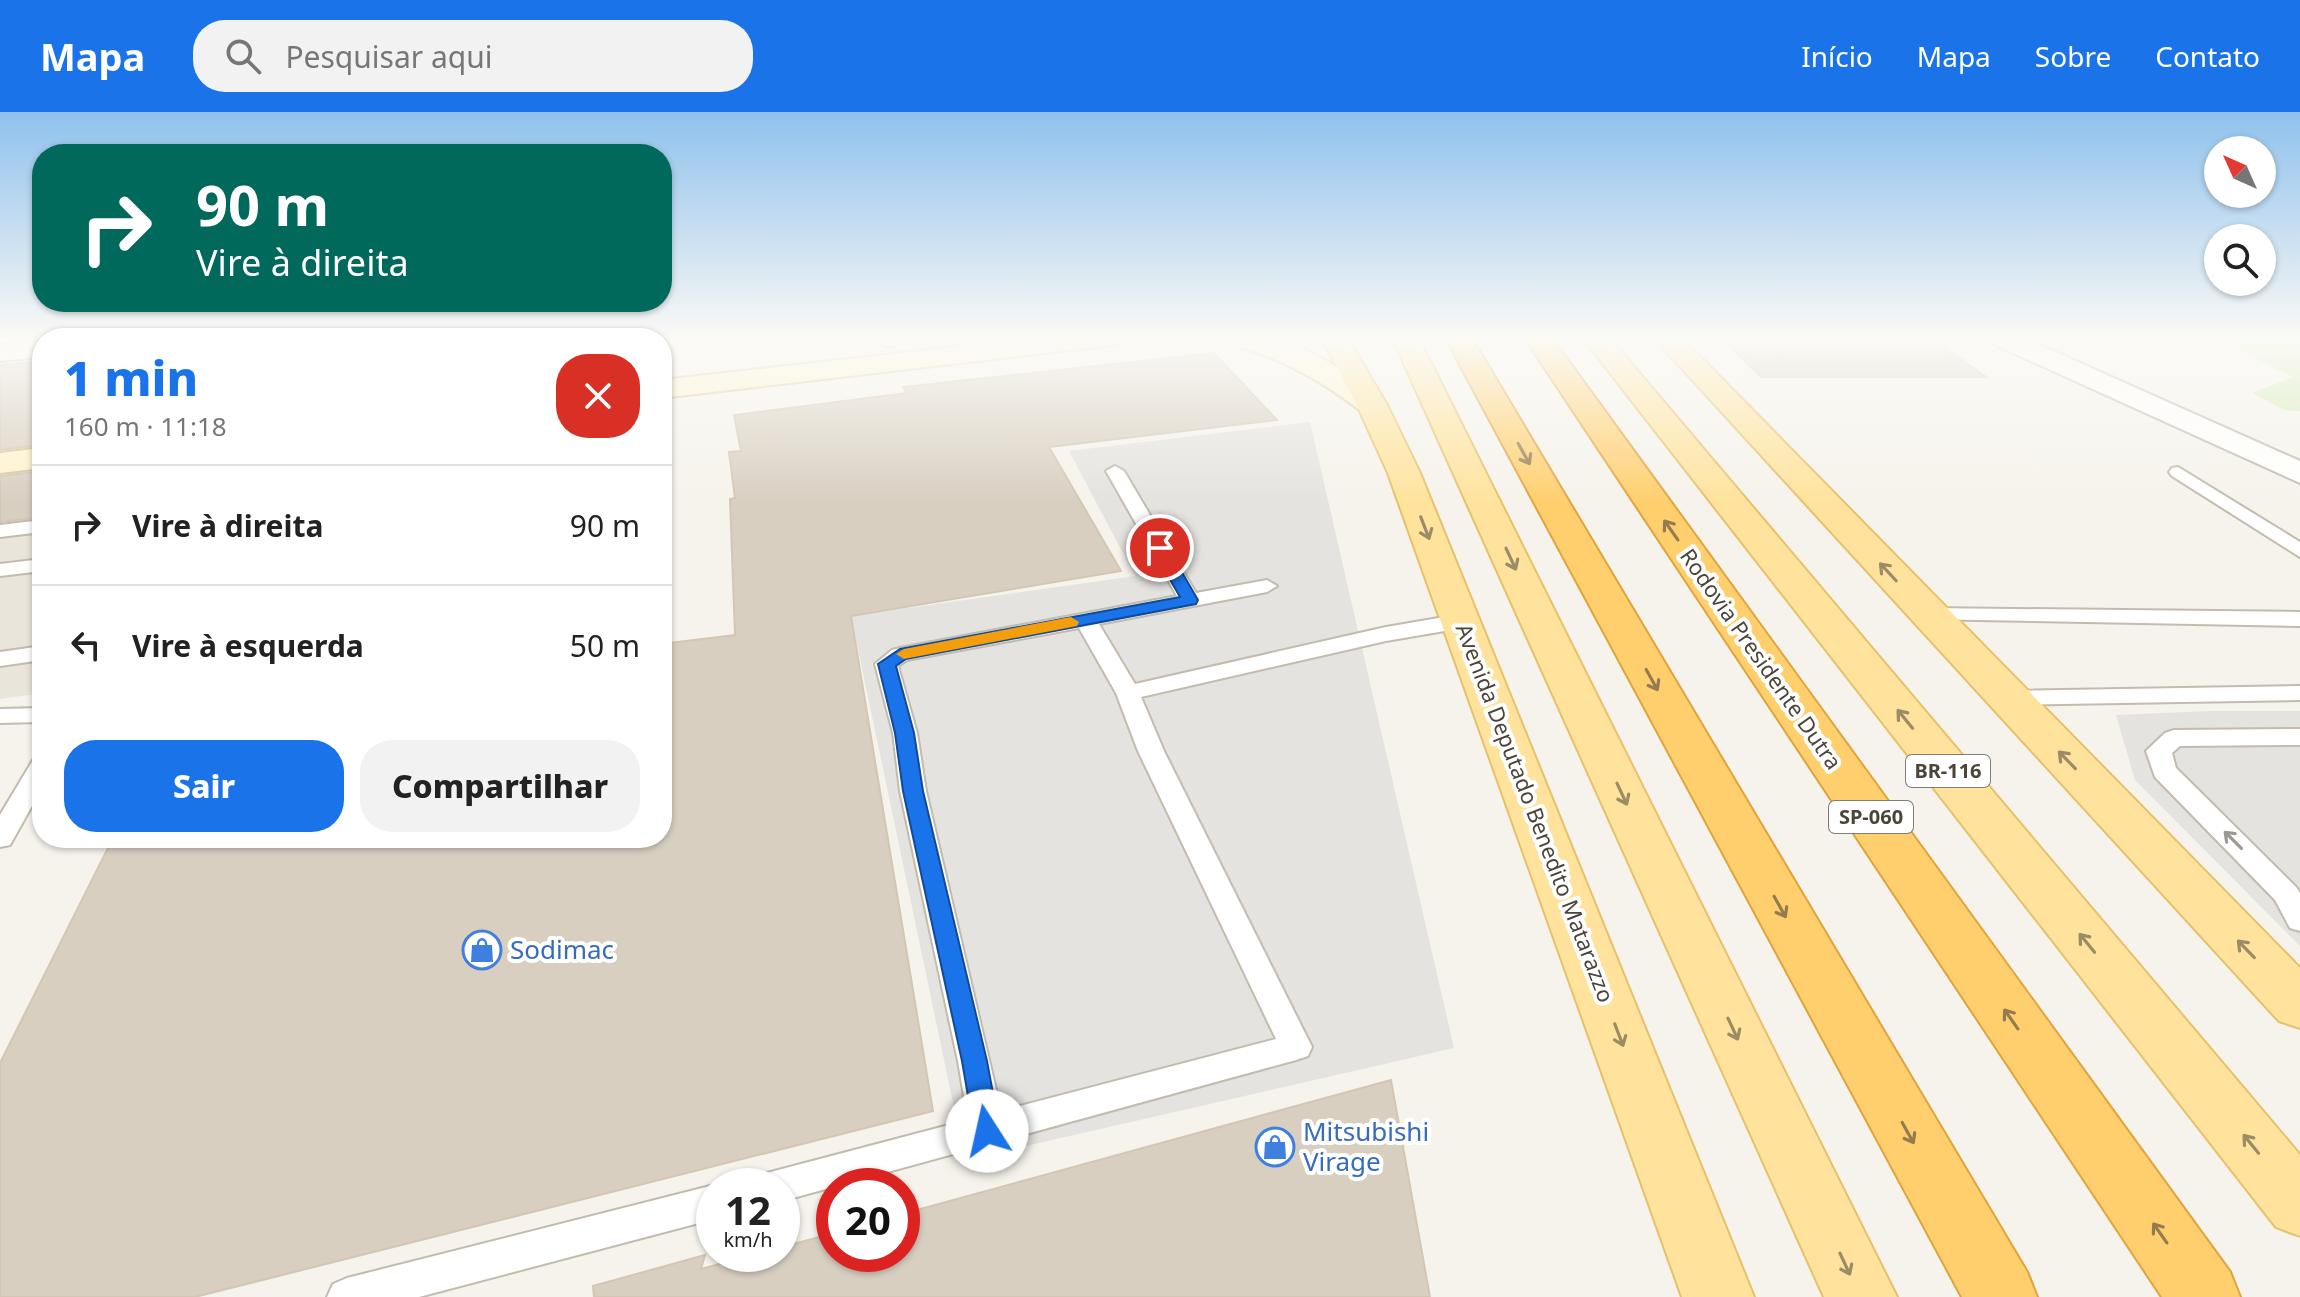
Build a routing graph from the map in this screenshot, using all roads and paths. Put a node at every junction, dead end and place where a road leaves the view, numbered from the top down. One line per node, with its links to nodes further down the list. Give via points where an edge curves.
1 (1355, 392): 10 (main road)
2 (1365, 392): 10 (main road, Avenida Deputado Benedito Matarazzo)
3 (1381, 392): 17 (main road)
4 (1431, 392): 48 (main road, one-way to 48)
5 (1489, 392): 49 (highway, one-way to 49)
6 (1575, 392): 50 (highway, Rodovia Presidente Dutra / SP-060, one-way to 6)
7 (1640, 392): 44 (main road, BR-116, one-way to 7)
8 (1718, 392): 26 (main road, one-way to 8)
9 (2122, 392): 18 (street)
10 (1372, 405): 17 (main road, Avenida Deputado Benedito Matarazzo)
11 (32, 437): 12 (main road)
12 (0, 440)
13 (32, 459): 14 (main road)
14 (0, 463)
15 (1115, 471): 25 (lane)
16 (2178, 472): 21 (lane)
17 (1404, 473): 29 (main road, Avenida Deputado Benedito Matarazzo, one-way to 29)
18 (2300, 473)
19 (32, 527): 20 (lane)
20 (0, 531)
21 (2300, 551)
22 (32, 566): 23 (lane)
23 (0, 570)
24 (1267, 586): 25 (lane)
25 (1190, 600): 28 (lane)
26 (1928, 614): 27 (lane); 34 (main road)
27 (2300, 619)
28 (1086, 620): 32 (lane); 42 (lane, via 900,655 886,664)
29 (1462, 621): 32 (lane); 47 (main road, Avenida Deputado Benedito Matarazzo, one-way to 47)
30 (32, 654): 31 (lane)
31 (0, 659)
32 (1128, 693): 42 (lane, via 1151,751 1296,1047)
33 (2300, 693): 34 (lane)
34 (2009, 698): 41 (main road, one-way to 34)
35 (32, 715): 36 (lane)
36 (0, 716)
37 (2300, 737): 40 (lane, one-way to 37, via 2286,894 2164,771 2159,751 2174,738)
38 (32, 783): 39 (lane)
39 (0, 838)
40 (2300, 920)
41 (2300, 1005)
42 (987, 1131): 43 (lane)
43 (800, 1180)
44 (2300, 1205)
45 (696, 1207): 46 (lane)
46 (347, 1297)
47 (1718, 1297)
48 (1861, 1297)
49 (2001, 1297)
50 (2204, 1297)

